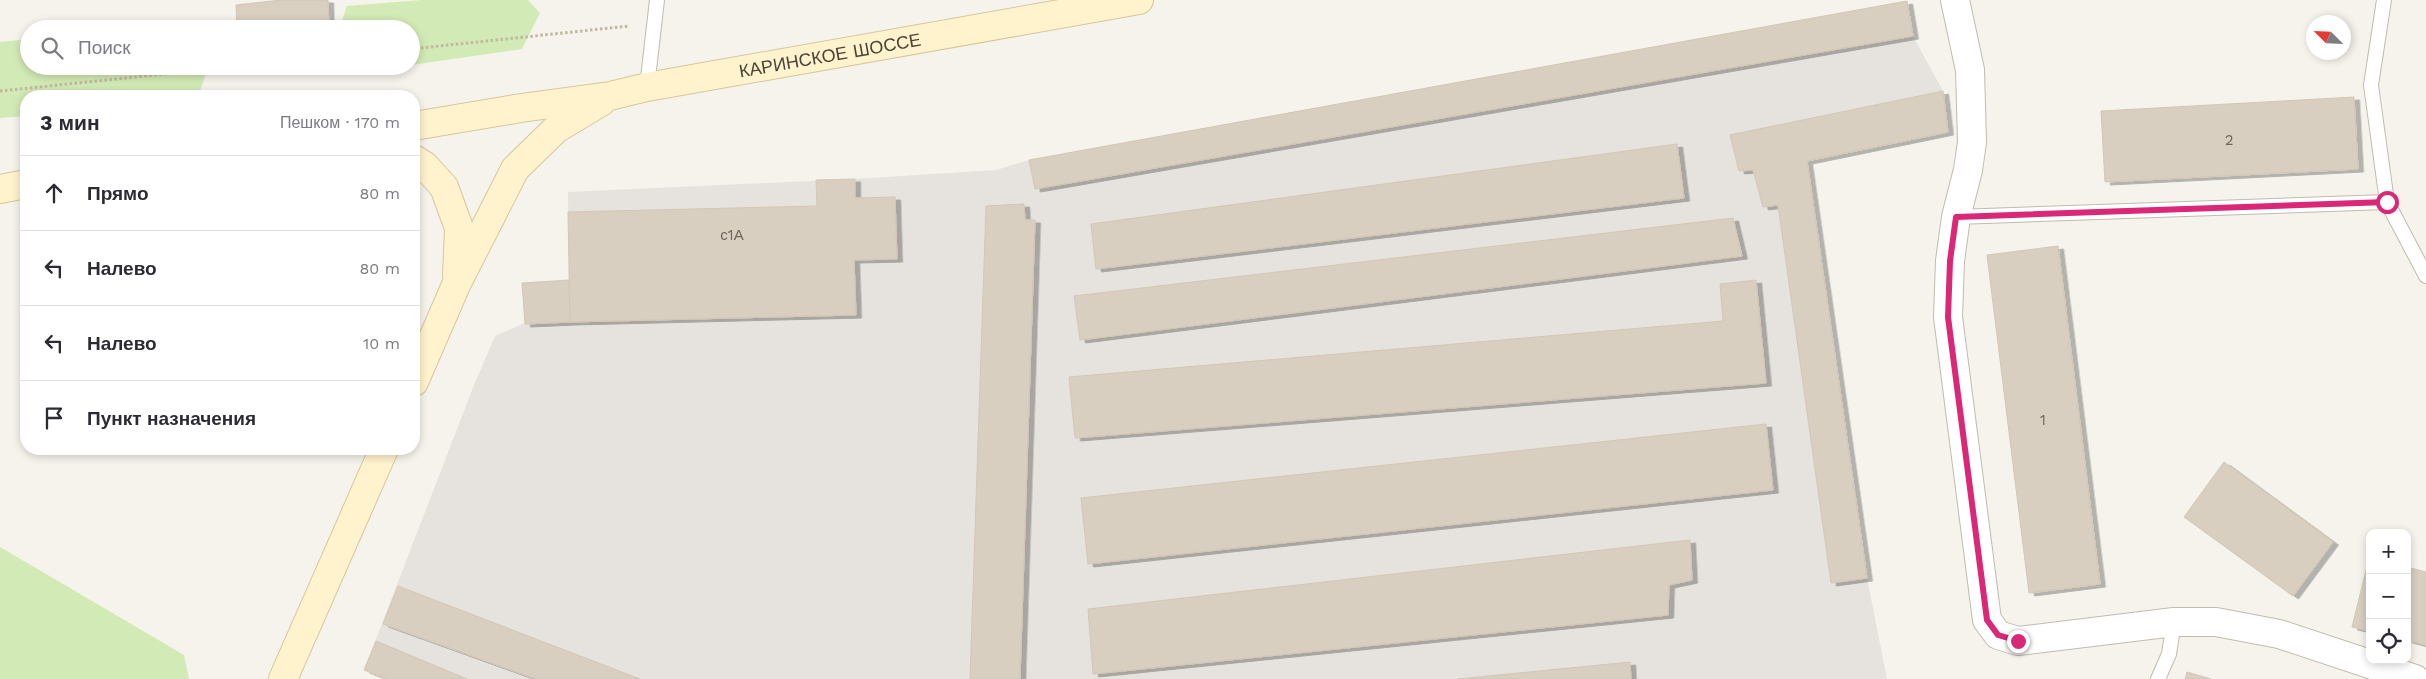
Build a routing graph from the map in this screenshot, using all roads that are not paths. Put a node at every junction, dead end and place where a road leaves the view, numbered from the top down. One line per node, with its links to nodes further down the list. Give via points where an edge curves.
1 (657, 0): 5 (lane)
2 (1139, 0): 5 (main road, КАРИНСКОЕ ШОССЕ)
3 (1955, 0): 12 (street, via 1970,70 1972,142)
4 (2384, 0): 11 (lane, via 2371,85)
5 (647, 87): 6 (main road, КАРИНСКОЕ ШОССЕ)
6 (610, 96): 7 (main road, КАРИНСКОЕ ШОССЕ); 14 (main road, via 556,129 515,169)
7 (420, 125)
8 (420, 163): 14 (main road, via 444,187 459,228)
9 (20, 185): 10 (main road)
10 (0, 189)
11 (2387, 202): 12 (lane); 13 (lane)
12 (1956, 217): 17 (street, via 1948,317 1987,620 1998,635 2018,641)
13 (2426, 276)
14 (456, 285): 15 (main road)
15 (420, 368)
16 (381, 455): 18 (main road)
17 (2174, 622): 19 (lane, via 2169,654); 20 (street, via 2216,622 2280,634)
18 (283, 679)
19 (2158, 679)
20 (2415, 679)

